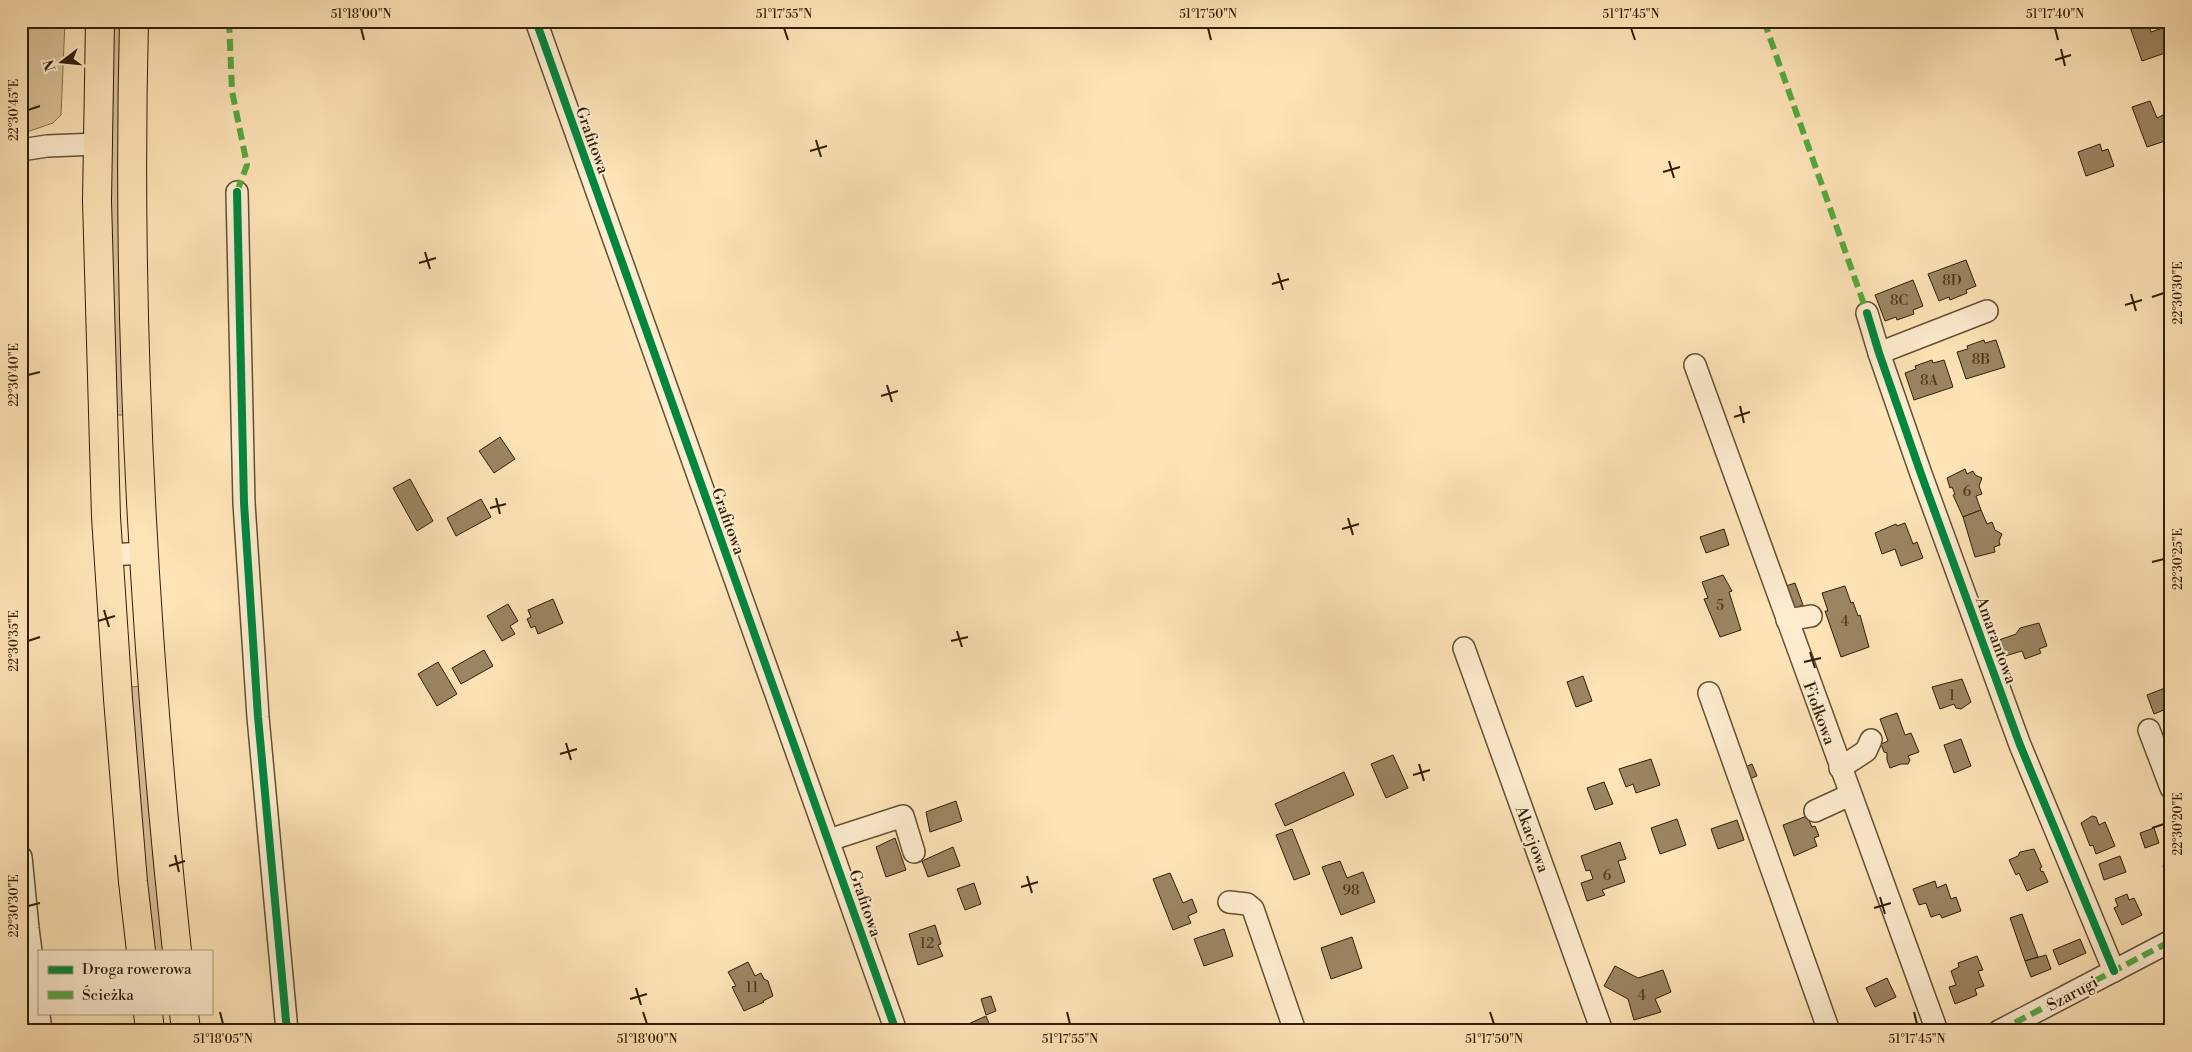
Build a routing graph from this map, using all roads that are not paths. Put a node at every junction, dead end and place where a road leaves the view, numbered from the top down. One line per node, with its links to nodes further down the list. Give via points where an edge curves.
1 (100, 21): 4 (highway)
2 (134, 21): 11 (highway, via 133,251)
3 (536, 21): 23 (street, Grafitowa)
4 (98, 144): 5 (street); 12 (highway, via 101,370)
5 (21, 150)
6 (237, 192): 39 (street, via 244,503 258,717)
7 (1987, 312): 9 (street)
8 (1867, 313): 9 (street, Amarantowa)
9 (1879, 353): 30 (street, Amarantowa, via 2020,745)
10 (1695, 366): 14 (street, Fiołkowa)
11 (144, 553): 12 (street); 29 (highway, via 153,696)
12 (109, 555): 28 (highway)
13 (1811, 616): 14 (street)
14 (1786, 620): 19 (street, Fiołkowa)
15 (1464, 648): 42 (street, Akacjowa)
16 (1708, 693): 43 (street)
17 (2149, 730): 20 (street)
18 (1871, 740): 19 (street, via 1866,751)
19 (1840, 768): 21 (street, Fiołkowa)
20 (2171, 788)
21 (1850, 795): 22 (street); 44 (street, Fiołkowa)
22 (1815, 811)
23 (830, 840): 24 (street, via 903,816); 40 (street, Grafitowa)
24 (914, 852)
25 (21, 857): 31 (street)
26 (1228, 902): 41 (street, via 1247,904 1253,910)
27 (2171, 941): 30 (street, Szarugi)
28 (141, 950)
29 (177, 950)
30 (2114, 971): 35 (street, Szarugi)
31 (38, 1007)
32 (39, 1014): 36 (street)
33 (148, 1014): 37 (highway)
34 (184, 1014): 38 (highway)
35 (2034, 1023): 45 (street, Szarugi)
36 (41, 1031)
37 (150, 1031)
38 (186, 1031)
39 (287, 1031)
40 (896, 1031)
41 (1295, 1031)
42 (1602, 1031)
43 (1829, 1031)
44 (1936, 1031)
45 (2000, 1031)

